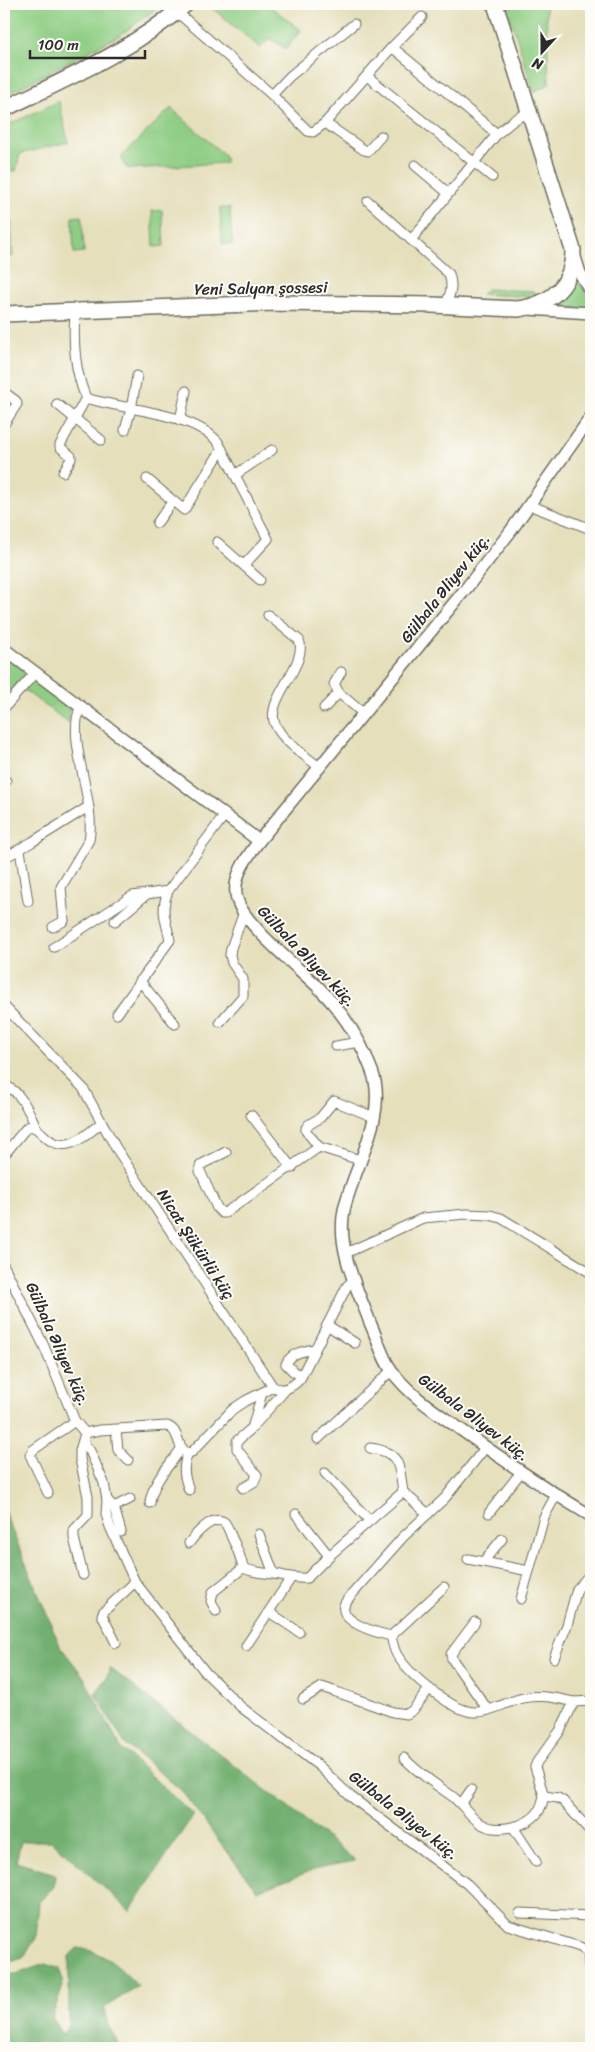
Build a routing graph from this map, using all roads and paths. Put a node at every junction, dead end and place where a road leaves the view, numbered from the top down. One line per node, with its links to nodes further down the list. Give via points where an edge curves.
1 (496, 4): 9 (highway)
2 (181, 8): 7 (street); 8 (highway, via 113,56)
3 (422, 17): 5 (street)
4 (354, 24): 7 (street, via 290,76)
5 (392, 47): 6 (street); 11 (street)
6 (367, 76): 10 (street); 13 (street)
7 (272, 95): 10 (street, via 308,131 313,132)
8 (4, 109)
9 (529, 112): 11 (street); 19 (highway)
10 (326, 123): 12 (street, via 364,150 368,150)
11 (497, 134): 13 (street)
12 (381, 136)
13 (472, 162): 15 (street); 16 (street)
14 (415, 165): 16 (street)
15 (492, 177)
16 (448, 193): 18 (street)
17 (368, 202): 18 (street)
18 (411, 240): 21 (street, via 449,274 452,283)
19 (573, 250): 20 (street); 22 (highway, via 566,283 537,305)
20 (591, 293)
21 (445, 305): 22 (highway, Yeni Salyan şossesi); 23 (highway, Yeni Salyan şossesi, via 275,304)
22 (518, 309): 24 (street)
23 (75, 312): 25 (highway, Yeni Salyan şossesi); 29 (street, via 74,353)
24 (591, 313)
25 (4, 314)
26 (137, 376): 31 (street)
27 (186, 391): 34 (street)
28 (4, 392): 35 (street, via 17,404)
29 (86, 398): 31 (street); 33 (street)
30 (57, 404): 33 (street)
31 (131, 409): 34 (street); 36 (street)
32 (591, 417): 44 (street, Gülbala Əliyev küç.)
33 (74, 419): 37 (street); 40 (street, via 60,445 71,456)
34 (180, 420): 38 (street, via 210,433)
35 (4, 424)
36 (125, 430)
37 (101, 440)
38 (222, 449): 41 (street); 43 (street, via 186,508 182,510)
39 (272, 450): 41 (street)
40 (63, 472)
41 (235, 475): 48 (street, via 268,539)
42 (146, 479): 43 (street)
43 (172, 502): 45 (street)
44 (529, 505): 46 (street); 58 (street, Gülbala Əliyev küç.)
45 (157, 523)
46 (590, 525)
47 (218, 542): 48 (street)
48 (244, 565): 49 (street)
49 (260, 580)
50 (268, 615): 59 (street, via 300,643 297,660 274,712 274,720 283,736)
51 (4, 649): 53 (street)
52 (341, 672): 54 (street, via 334,682)
53 (36, 673): 55 (street); 56 (street)
54 (339, 693): 57 (street); 58 (street)
55 (4, 708)
56 (80, 708): 60 (street, via 77,720 79,747); 61 (street)
57 (324, 708)
58 (364, 714): 59 (street, Gülbala Əliyev küç.)
59 (320, 768): 62 (street, Gülbala Əliyev küç.)
60 (88, 807): 63 (street); 70 (street, via 89,840 61,887 64,921)
61 (224, 816): 62 (street); 65 (street)
62 (258, 841): 68 (street, Gülbala Əliyev küç., via 236,882 237,899)
63 (20, 850): 64 (street); 67 (street)
64 (4, 858)
65 (168, 891): 66 (street); 72 (street, via 163,904 170,940)
66 (147, 894): 69 (street); 71 (street, via 132,896)
67 (28, 901)
68 (244, 912): 75 (street, via 230,948 232,963 243,979 243,996); 77 (street, Gülbala Əliyev küç., via 260,932 334,1004)
69 (115, 921)
70 (53, 928)
71 (54, 947)
72 (140, 981): 74 (street); 76 (street)
73 (4, 1006): 82 (street, Nicat Şükürlü küç, via 83,1088)
74 (117, 1014)
75 (220, 1022)
76 (175, 1024)
77 (359, 1042): 78 (street); 81 (street, Gülbala Əliyev küç., via 376,1086)
78 (336, 1046)
79 (4, 1085): 83 (street, via 21,1099)
80 (251, 1115): 88 (street)
81 (374, 1117): 84 (street, via 334,1101 320,1118 306,1128); 87 (street, Gülbala Əliyev küç.)
82 (101, 1123): 83 (street, via 68,1144 48,1140); 98 (street, Nicat Şükürlü küç)
83 (36, 1127): 86 (street, via 27,1127)
84 (319, 1147): 87 (street); 88 (street)
85 (226, 1152): 88 (street, via 200,1166 222,1213)
86 (4, 1155)
87 (360, 1160): 89 (street, Gülbala Əliyev küç., via 343,1216)
88 (292, 1168)
89 (346, 1253): 91 (street, via 422,1218 490,1215 501,1218); 92 (street, Gülbala Əliyev küç.)
90 (4, 1266): 101 (street, Gülbala Əliyev küç., via 43,1344)
91 (591, 1273)
92 (354, 1280): 93 (street, via 347,1286); 96 (street, Gülbala Əliyev küç.)
93 (327, 1325): 94 (street); 95 (street)
94 (355, 1343)
95 (314, 1349): 97 (street); 97 (street, via 301,1352 287,1361 288,1368)
96 (392, 1371): 105 (street); 108 (street, Gülbala Əliyev küç., via 429,1407)
97 (302, 1375): 99 (street)
98 (273, 1387): 99 (street); 100 (street)
99 (286, 1389): 102 (street)
100 (262, 1393): 102 (street); 109 (street, via 233,1410 197,1449)
101 (76, 1421): 104 (street, Gülbala Əliyev küç.); 116 (street, via 30,1455)
102 (252, 1428): 113 (street, via 236,1441 237,1450 257,1475 254,1482)
103 (116, 1430): 104 (street); 109 (street, via 167,1426 178,1436); 110 (street, via 118,1450)
104 (86, 1433): 106 (street)
105 (318, 1440)
106 (84, 1443): 120 (street, Gülbala Əliyev küç., via 104,1483); 137 (street, via 80,1459 88,1497 88,1515 74,1530)
107 (370, 1448): 115 (street, via 383,1450 395,1458)
108 (485, 1448): 112 (street, Gülbala Əliyev küç.); 123 (street)
109 (184, 1451): 114 (street, via 183,1472); 119 (street, via 162,1475)
110 (128, 1460)
111 (325, 1472): 125 (street)
112 (521, 1472): 117 (street, Gülbala Əliyev küç.); 121 (street)
113 (243, 1488)
114 (189, 1490)
115 (403, 1492): 123 (street); 125 (street)
116 (48, 1493)
117 (556, 1495): 124 (street, Gülbala Əliyev küç.); 134 (street, via 544,1517)
118 (130, 1499): 120 (street)
119 (150, 1503)
120 (110, 1504): 126 (street); 139 (street, Gülbala Əliyev küç., via 106,1514 110,1527)
121 (489, 1513)
122 (296, 1514): 130 (street)
123 (428, 1514): 146 (street, via 403,1537 344,1604 347,1616 360,1627)
124 (591, 1516)
125 (370, 1521): 130 (street)
126 (121, 1532)
127 (260, 1534): 136 (street)
128 (502, 1539): 132 (street)
129 (189, 1542): 133 (street, via 207,1525 222,1521)
130 (329, 1556): 138 (street, via 307,1578)
131 (468, 1559): 132 (street)
132 (484, 1562): 134 (street)
133 (243, 1568): 136 (street, via 257,1574); 142 (street, via 213,1592)
134 (529, 1571): 141 (street)
135 (591, 1573): 149 (street, via 577,1590)
136 (274, 1574): 138 (street)
137 (83, 1575)
138 (291, 1578): 143 (street)
139 (135, 1582): 147 (street, via 102,1615); 164 (street, Gülbala Əliyev küç., via 206,1673 241,1707 319,1766 350,1796 467,1884 508,1925)
140 (444, 1587): 146 (street)
141 (522, 1599)
142 (216, 1611)
143 (269, 1612): 145 (street); 148 (street)
144 (475, 1622): 154 (street, via 452,1651 452,1660)
145 (299, 1632)
146 (391, 1636): 150 (street, via 399,1659)
147 (116, 1643)
148 (246, 1646)
149 (554, 1658)
150 (430, 1689): 151 (street, via 407,1714 322,1687); 154 (street, via 463,1710 476,1713)
151 (302, 1699)
152 (591, 1701): 153 (street)
153 (574, 1702): 154 (street, via 546,1696 516,1699); 157 (street, via 560,1732 535,1767)
154 (488, 1710)
155 (404, 1758): 158 (street, via 424,1778)
156 (471, 1790): 158 (street)
157 (544, 1796): 159 (street, via 532,1818); 160 (street, via 563,1801)
158 (461, 1804): 159 (street, via 481,1824)
159 (513, 1827): 161 (street)
160 (591, 1832)
161 (536, 1862)
162 (520, 1913): 163 (street)
163 (591, 1916)
164 (590, 1950): 165 (street)
165 (590, 1974)

